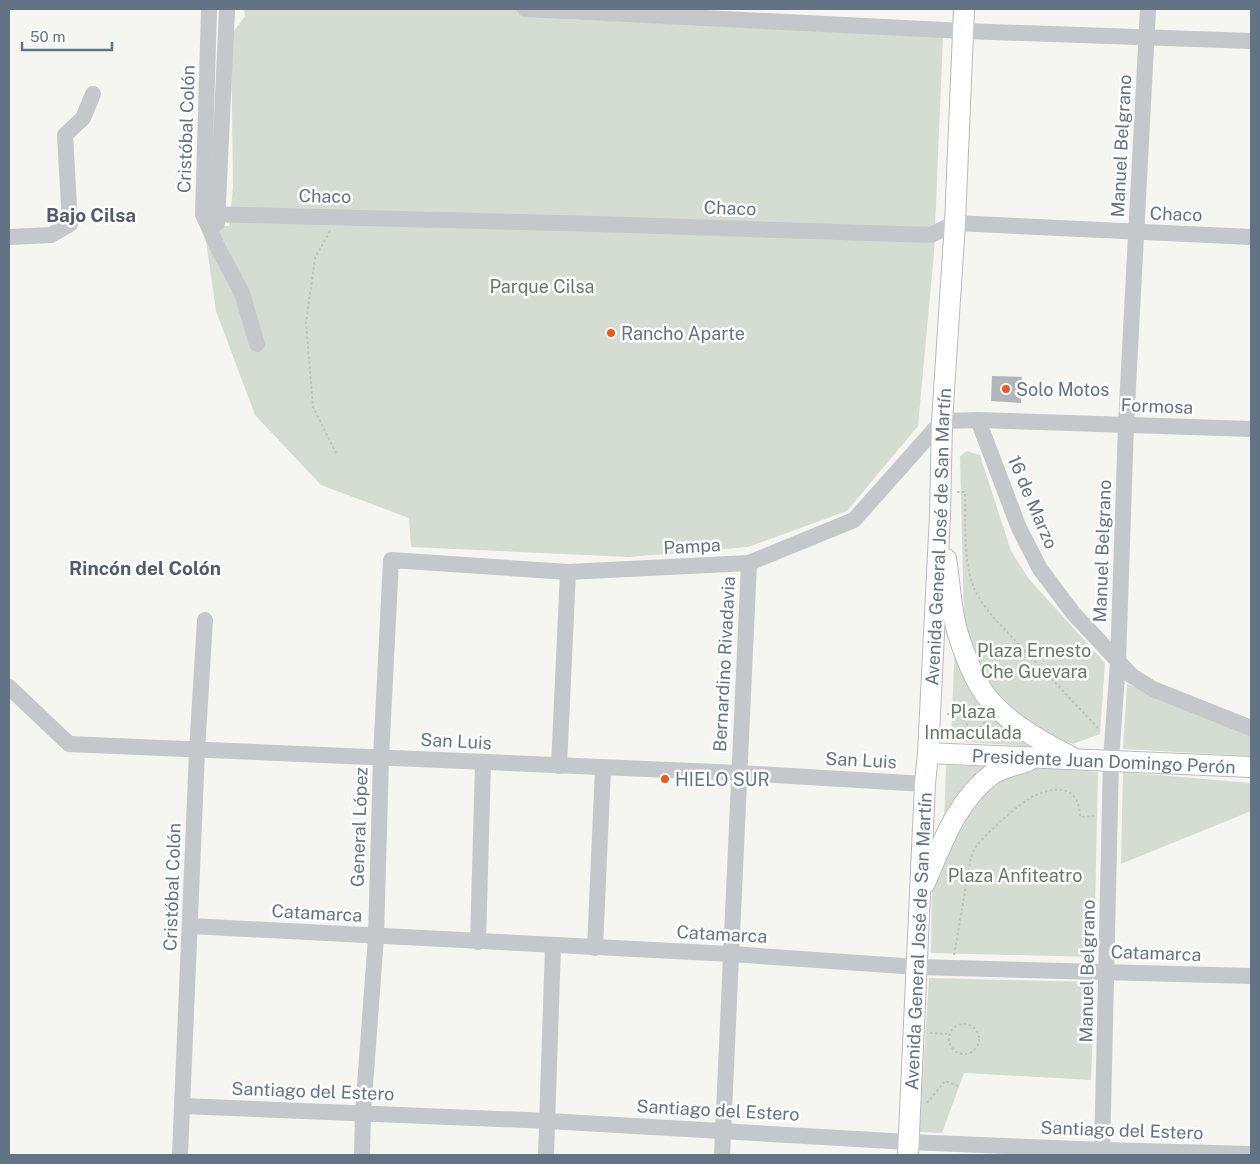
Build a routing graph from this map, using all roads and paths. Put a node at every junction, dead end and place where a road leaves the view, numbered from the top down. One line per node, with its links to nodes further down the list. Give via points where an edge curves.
1 (208, 9): 5 (street, Cristóbal Colón, via 218,14); 11 (street, Cristóbal Colón)
2 (525, 9): 6 (street)
3 (964, 9): 7 (main road, Avenida General José de San Martín)
4 (1148, 9): 8 (street, Manuel Belgrano)
5 (228, 10): 11 (street, Cristóbal Colón)
6 (585, 10): 7 (street)
7 (964, 31): 8 (street); 13 (main road, Avenida General José de San Martín)
8 (1146, 37): 9 (street); 14 (street, Manuel Belgrano)
9 (1251, 41)
10 (93, 94): 15 (street, via 83,118 65,135 70,224 51,235)
11 (210, 213): 12 (street, Chaco); 17 (street, Cristóbal Colón, via 217,246 242,293)
12 (338, 216): 13 (street, Chaco, via 931,235); 22 (path, via 315,258 306,323 313,407)
13 (954, 223): 14 (street, Chaco); 19 (main road, Avenida General José de San Martín)
14 (1136, 232): 16 (street, Chaco); 20 (street, Manuel Belgrano)
15 (9, 237)
16 (1251, 237)
17 (257, 344)
18 (978, 420): 19 (street, Formosa); 20 (street, Formosa); 29 (street, 16 de Marzo, via 1019,528 1040,569)
19 (942, 422): 23 (main road, Avenida General José de San Martín); 26 (street, Pampa, via 854,520)
20 (1126, 425): 21 (street, Formosa); 29 (street, Manuel Belgrano)
21 (1251, 429)
22 (336, 453)
23 (940, 491): 24 (main road, Avenida General José de San Martín); 35 (path, via 965,492 968,563 973,585 982,603)
24 (940, 514): 31 (main road, Avenida General José de San Martín); 39 (main road, via 958,633 982,691 1006,717 1036,738)
25 (391, 560): 27 (street, Pampa); 37 (street, General López)
26 (749, 563): 27 (street, Pampa); 44 (street, Bernardino Rivadavia)
27 (568, 572): 41 (street)
28 (205, 620): 34 (street, Cristóbal Colón)
29 (1118, 662): 33 (street, 16 de Marzo, via 1132,676 1153,689); 35 (street, Manuel Belgrano)
30 (9, 687): 34 (street, San Luis, via 69,744)
31 (930, 713): 32 (path); 36 (main road, Avenida General José de San Martín)
32 (964, 715): 32 (path, via 966,723 972,727 978,727 985,720 983,710 977,707 970,708)
33 (1251, 728)
34 (197, 751): 37 (street, San Luis); 48 (street, Cristóbal Colón)
35 (1111, 751): 39 (main road, Presidente Juan Domingo Perón); 42 (main road, Presidente Juan Domingo Perón); 46 (street, Manuel Belgrano)
36 (928, 753): 38 (main road, Presidente Juan Domingo Perón); 45 (main road, Avenida General José de San Martín)
37 (381, 758): 40 (street, San Luis); 49 (street, General López)
38 (1037, 758): 39 (main road, Presidente Juan Domingo Perón); 47 (main road, via 993,774 962,803)
39 (1076, 759)
40 (483, 763): 41 (street, San Luis); 50 (street)
41 (559, 766): 43 (street, San Luis)
42 (1251, 767)
43 (603, 768): 44 (street, San Luis); 52 (street)
44 (739, 773): 45 (street, San Luis); 53 (street, Bernardino Rivadavia)
45 (925, 784): 47 (main road, Avenida General José de San Martín)
46 (1110, 815): 55 (path, via 1080,817 1080,807 1073,794 1066,790 1053,790 1032,796 987,834 976,845 971,857); 56 (street, Manuel Belgrano)
47 (920, 897): 54 (main road, Avenida General José de San Martín)
48 (190, 926): 49 (street, Catamarca); 62 (street, Cristóbal Colón)
49 (376, 937): 50 (street, Catamarca); 63 (street, General López)
50 (478, 942): 51 (street, Catamarca)
51 (553, 946): 52 (street, Catamarca); 64 (street)
52 (595, 948): 53 (street, Catamarca)
53 (731, 954): 54 (street, Catamarca); 65 (street, Bernardino Rivadavia)
54 (917, 967): 55 (street, Catamarca); 58 (main road, Avenida General José de San Martín)
55 (952, 968): 56 (street, Catamarca)
56 (1107, 972): 57 (street, Catamarca); 67 (street, Manuel Belgrano)
57 (1251, 976)
58 (914, 1033): 59 (path); 66 (main road, Avenida General José de San Martín)
59 (950, 1034): 59 (path, via 950,1043 960,1053 970,1053 979,1042 974,1028 965,1024 956,1026)
60 (960, 1086): 61 (path, via 945,1081)
61 (927, 1102)
62 (182, 1106): 63 (street, Santiago del Estero); 69 (street, Cristóbal Colón)
63 (363, 1113): 64 (street, Santiago del Estero); 70 (street, General López)
64 (548, 1121): 65 (street, Santiago del Estero); 71 (street)
65 (723, 1130): 66 (street, Santiago del Estero); 72 (street, Bernardino Rivadavia)
66 (908, 1148): 67 (street, Santiago del Estero)
67 (1103, 1153): 68 (street, Santiago del Estero)
68 (1251, 1154)
69 (180, 1155)
70 (362, 1155)
71 (546, 1155)
72 (722, 1155)

